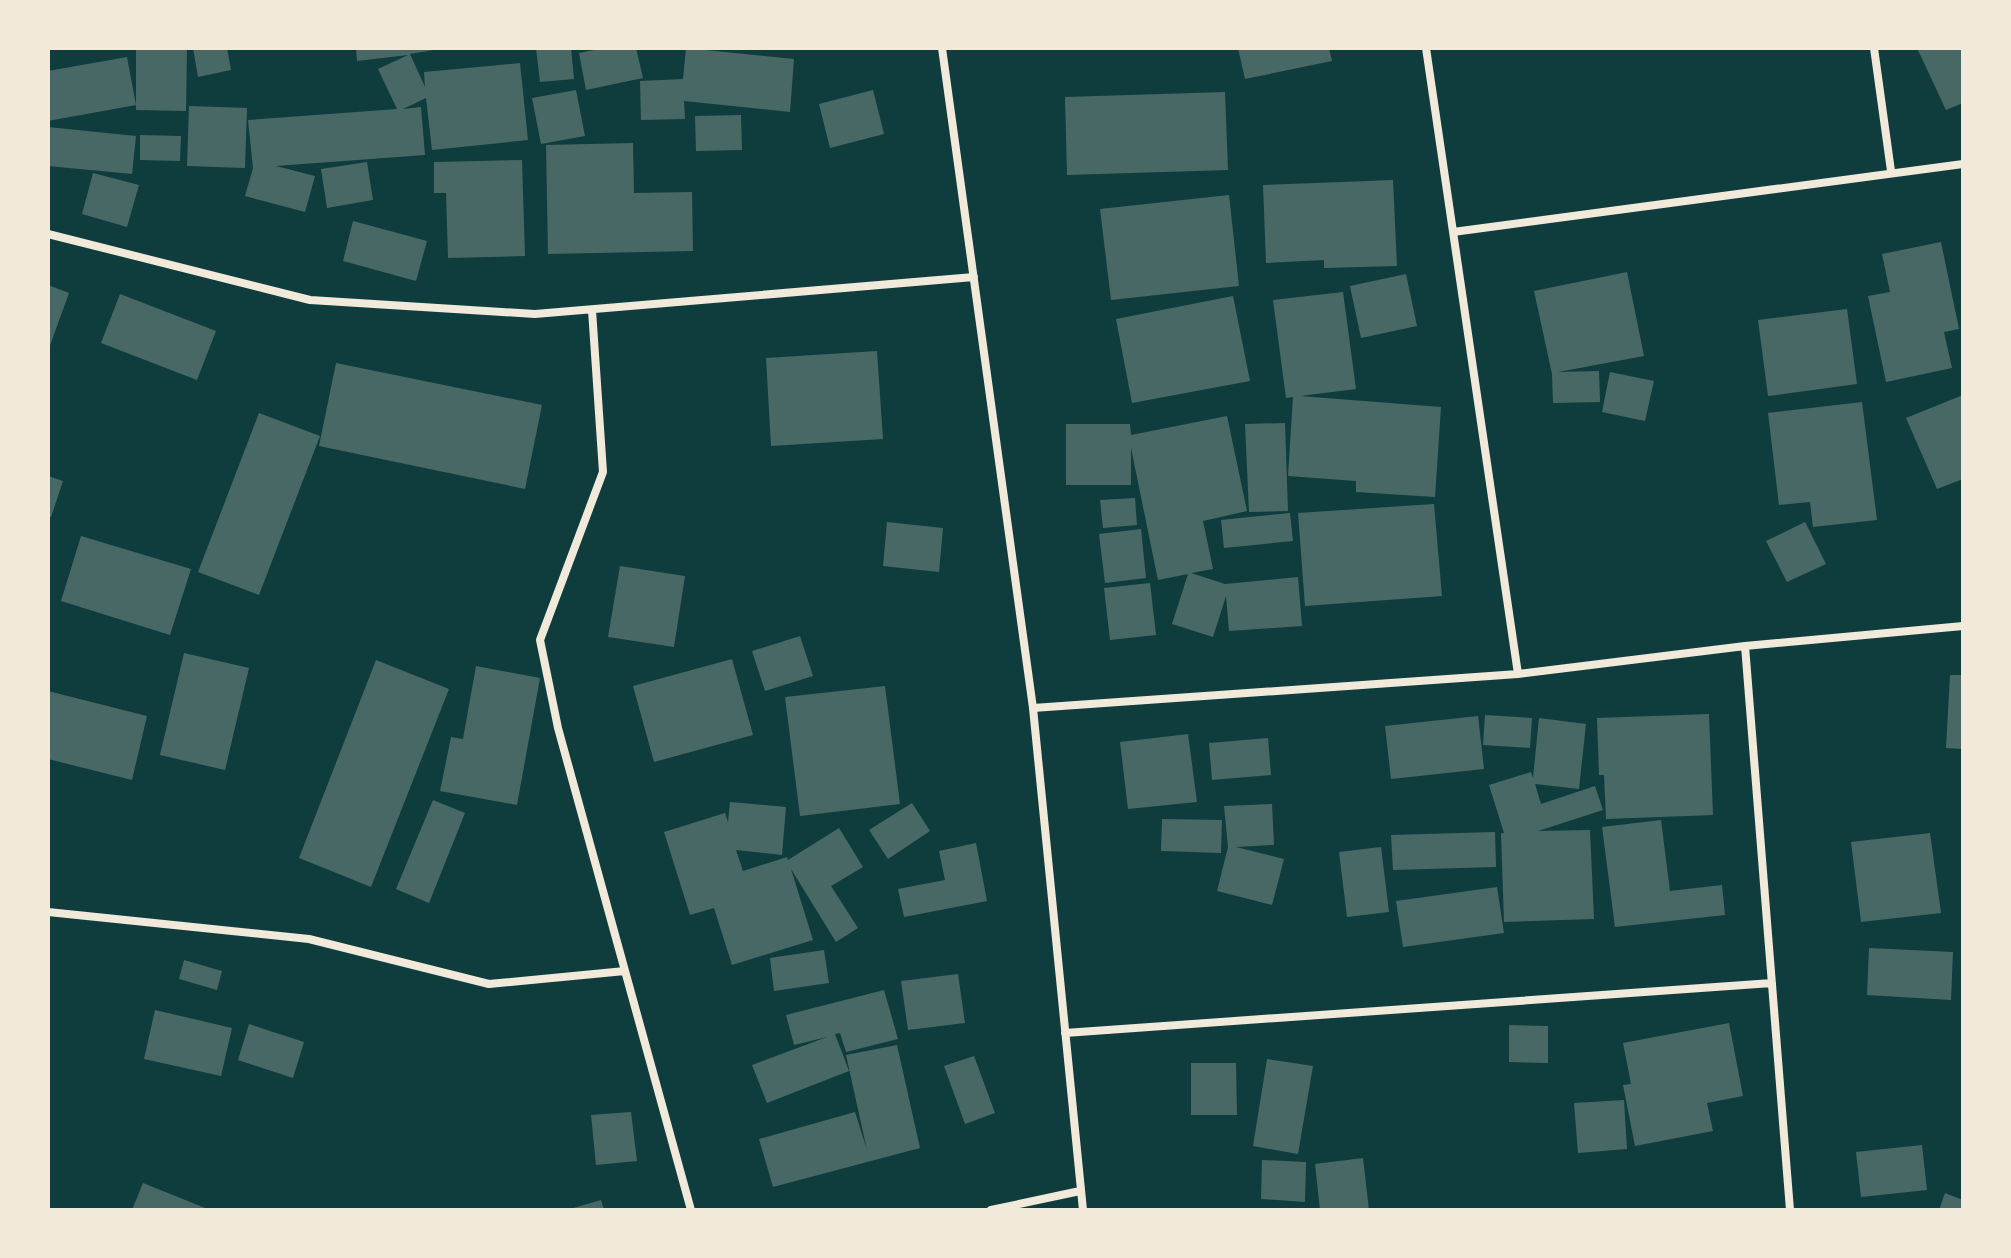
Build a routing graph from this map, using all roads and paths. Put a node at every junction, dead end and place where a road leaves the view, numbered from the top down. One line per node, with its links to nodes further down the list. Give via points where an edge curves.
1 (942, 48): 8 (street)
2 (1426, 48): 6 (street)
3 (1874, 48): 5 (street)
4 (1963, 164): 5 (street)
5 (1891, 171): 6 (street)
6 (1453, 232): 12 (street)
7 (48, 234): 9 (street, via 310,300 535,314)
8 (974, 277): 9 (street); 13 (street)
9 (592, 310): 15 (street, via 603,472 540,640 558,728)
10 (1963, 626): 11 (street)
11 (1745, 646): 12 (street); 16 (street)
12 (1518, 674): 13 (street)
13 (1033, 708): 17 (street)
14 (48, 912): 15 (street, via 309,939 489,984)
15 (625, 971): 19 (street)
16 (1772, 983): 17 (street); 22 (street)
17 (1065, 1033): 18 (street)
18 (1080, 1191): 20 (street); 21 (street)
19 (691, 1210)
20 (991, 1210)
21 (1083, 1210)
22 (1790, 1210)

